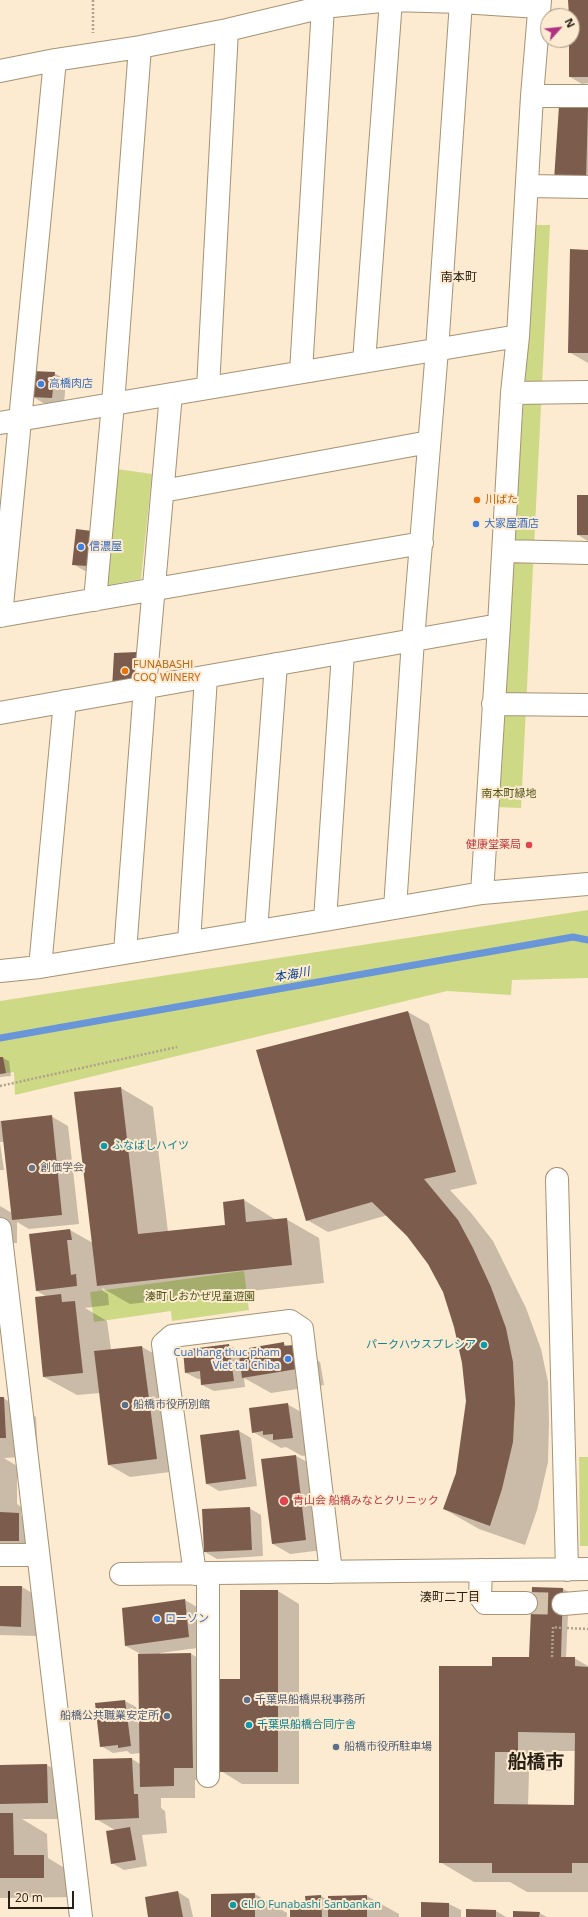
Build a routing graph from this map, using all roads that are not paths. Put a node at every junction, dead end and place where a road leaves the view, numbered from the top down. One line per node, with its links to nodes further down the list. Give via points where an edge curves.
1 (391, 0): 2 (street); 4 (street); 15 (street)
2 (461, 2): 3 (street); 14 (street)
3 (539, 4): 9 (street)
4 (323, 8): 5 (street); 16 (street)
5 (226, 30): 6 (street); 17 (street)
6 (140, 47): 7 (street); 21 (street)
7 (55, 60): 8 (street); 22 (street)
8 (0, 71)
9 (532, 96): 10 (street); 11 (street)
10 (588, 96)
11 (527, 186): 12 (street); 13 (street)
12 (588, 187)
13 (518, 336): 14 (street); 19 (street)
14 (437, 350): 15 (street); 23 (street)
15 (364, 362): 16 (street)
16 (301, 372): 17 (street)
17 (208, 388): 20 (street)
18 (588, 392): 19 (street)
19 (512, 393): 26 (street)
20 (171, 394): 21 (street); 24 (street)
21 (113, 404): 22 (street); 29 (street)
22 (10, 421): 30 (street)
23 (429, 442): 24 (street); 25 (street)
24 (162, 491): 28 (street)
25 (422, 543): 28 (street); 32 (street)
26 (504, 552): 27 (street); 31 (street)
27 (588, 553)
28 (154, 590): 29 (street); 36 (street)
29 (95, 600): 30 (street)
30 (1, 616)
31 (499, 626): 32 (street); 38 (street)
32 (413, 640): 33 (street); 43 (street)
33 (343, 653): 34 (street); 44 (street)
34 (276, 664): 35 (street); 45 (street)
35 (206, 677): 36 (street); 46 (street)
36 (145, 687): 37 (street); 47 (street)
37 (65, 701): 40 (street); 48 (street)
38 (493, 704): 39 (street); 42 (street)
39 (588, 705)
40 (0, 713)
41 (588, 884): 42 (street)
42 (482, 893): 43 (street)
43 (395, 908): 44 (street)
44 (325, 920): 45 (street)
45 (256, 931): 46 (street)
46 (190, 942): 47 (street)
47 (125, 952): 48 (street)
48 (40, 966): 49 (street)
49 (0, 971)
50 (557, 1179): 54 (street)
51 (0, 1229): 53 (street)
52 (0, 1555): 53 (street)
53 (38, 1555): 63 (street)
54 (578, 1569): 55 (street)
55 (481, 1570): 56 (street); 60 (street, via 480,1596 485,1603)
56 (331, 1572): 58 (street); 58 (street, via 302,1329 290,1321 172,1336 162,1344)
57 (121, 1574): 58 (street)
58 (201, 1574): 62 (street)
59 (588, 1602): 61 (street)
60 (526, 1603)
61 (563, 1604)
62 (208, 1776)
63 (81, 1917)

